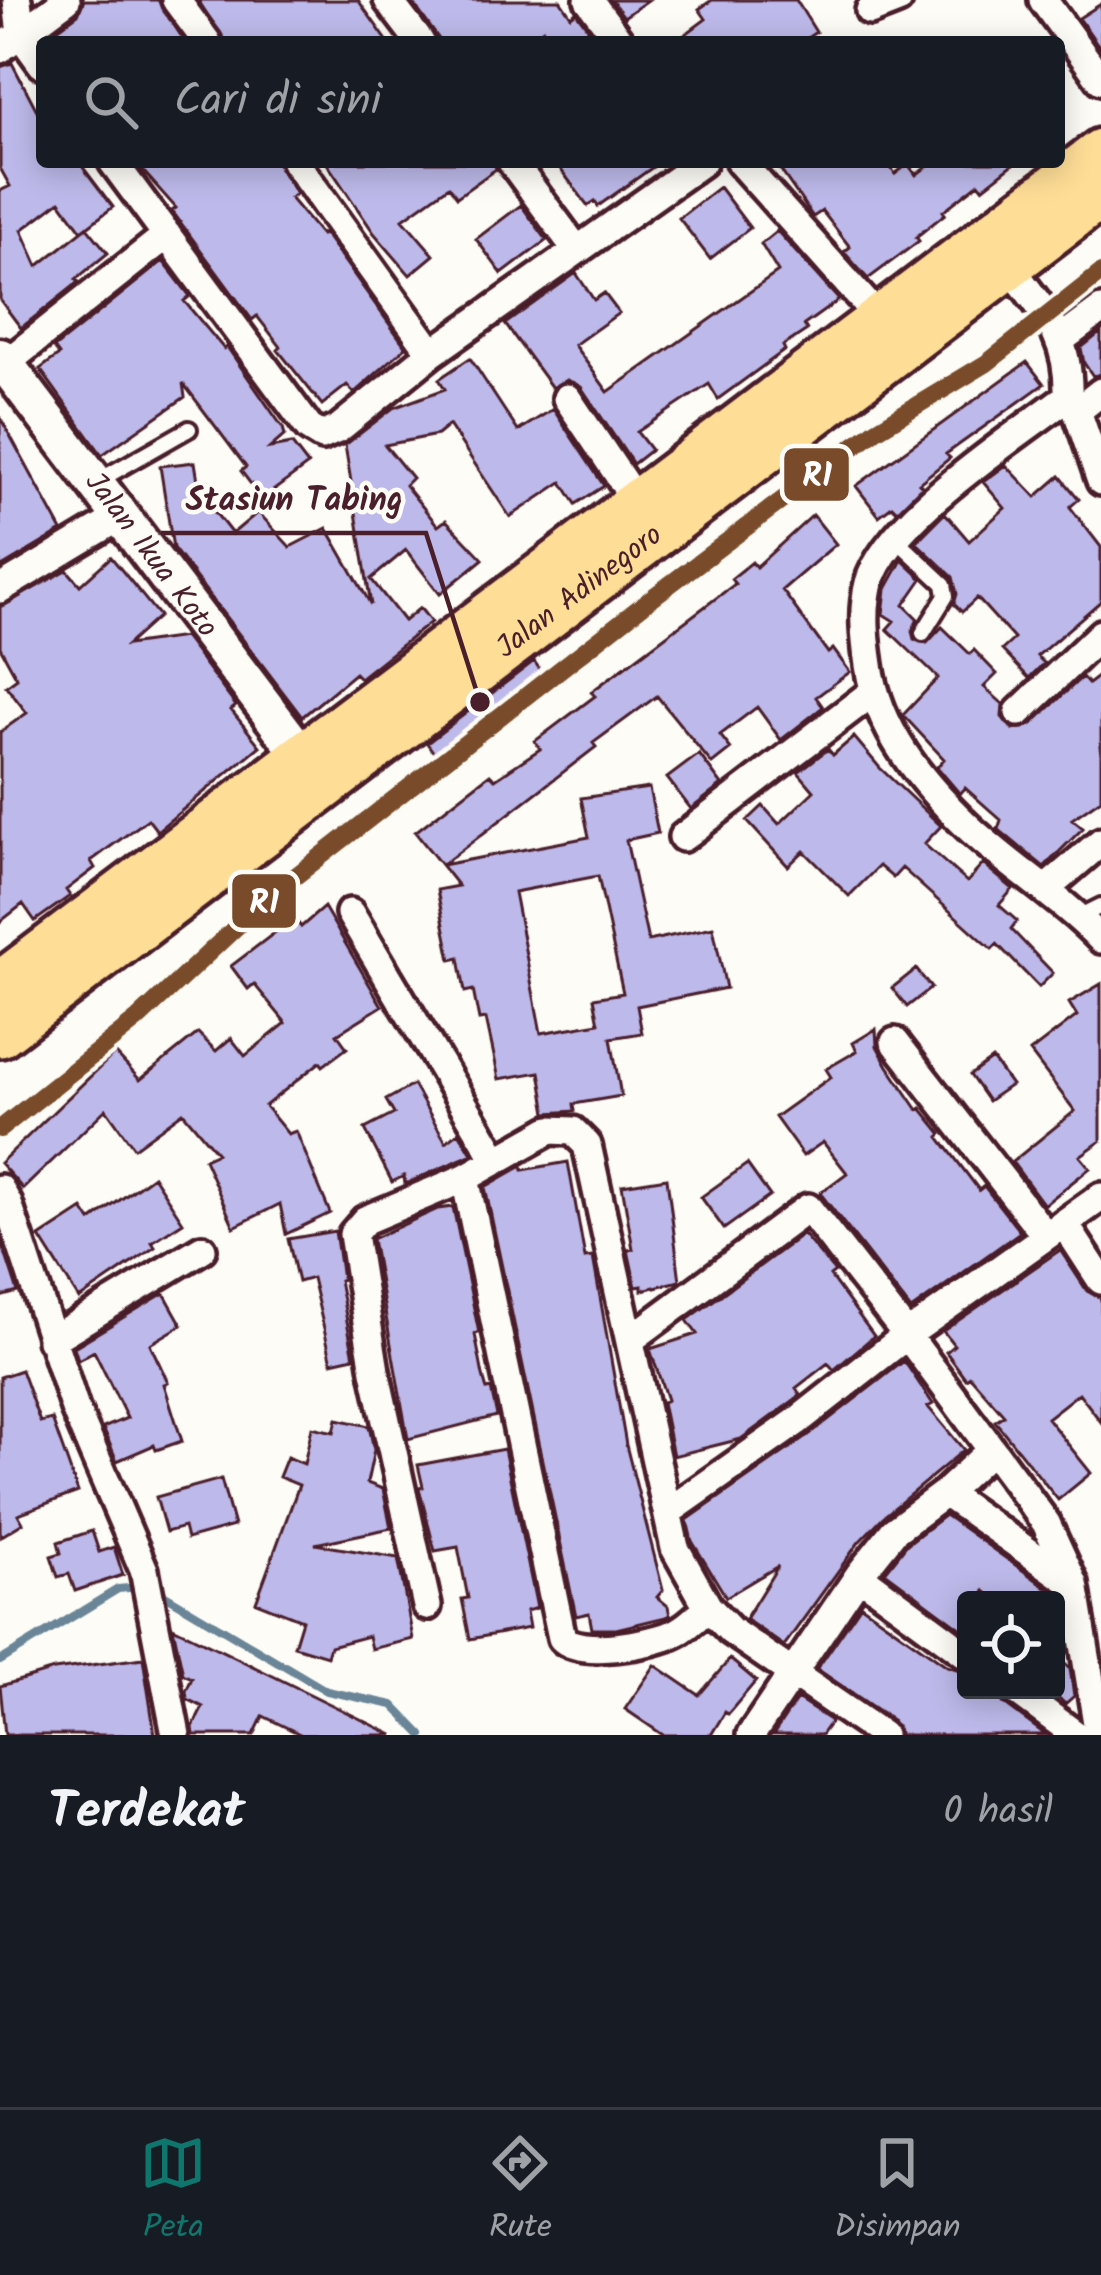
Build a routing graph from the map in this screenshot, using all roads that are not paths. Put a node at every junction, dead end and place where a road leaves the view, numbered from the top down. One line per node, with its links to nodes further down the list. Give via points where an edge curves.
1 (17, 0): 12 (street)
2 (67, 0): 12 (street)
3 (176, 0): 9 (street)
4 (388, 0): 10 (street)
5 (589, 0): 11 (street)
6 (898, 0): 8 (street)
7 (1043, 0): 14 (street)
8 (870, 11)
9 (203, 36)
10 (415, 36)
11 (616, 36)
12 (10, 42): 13 (street)
13 (36, 60)
14 (1101, 80)
15 (1101, 152): 26 (highway, Jalan Adinegoro)
16 (117, 168): 22 (street)
17 (300, 168): 28 (street)
18 (516, 168): 23 (street)
19 (693, 168): 23 (street)
20 (745, 168): 26 (street)
21 (1101, 195): 24 (highway, Jalan Adinegoro)
22 (167, 235): 28 (street, via 322,436); 29 (street)
23 (576, 249): 28 (street)
24 (1010, 265): 26 (highway, Jalan Adinegoro); 27 (street)
25 (1101, 310): 27 (street)
26 (892, 333): 36 (highway, Jalan Adinegoro); 52 (highway, Jalan Adinegoro)
27 (1062, 339): 32 (street)
28 (432, 353)
29 (2, 360): 35 (street, Jalan Ikua Koto)
30 (1101, 392): 32 (street)
31 (567, 398): 36 (street)
32 (1073, 403): 34 (street); 38 (street, via 919,511)
33 (189, 429): 35 (lane)
34 (1101, 482)
35 (94, 484): 37 (street, Jalan Ikua Koto)
36 (638, 504): 44 (highway, Jalan Adinegoro)
37 (120, 518): 39 (street); 44 (street, Jalan Ikua Koto)
38 (896, 538): 40 (lane, via 944,584 946,596); 42 (street, via 871,577 865,604)
39 (0, 589)
40 (923, 633)
41 (1101, 634): 43 (street)
42 (873, 692): 45 (street); 47 (street, via 926,783)
43 (1019, 712)
44 (301, 754): 51 (highway, Jalan Adinegoro)
45 (683, 837)
46 (1101, 842): 47 (street)
47 (1046, 889): 48 (street)
48 (1090, 912): 50 (street)
49 (350, 913): 54 (street)
50 (1101, 939)
51 (0, 986)
52 (0, 1034)
53 (895, 1042): 58 (street)
54 (496, 1159): 55 (street); 63 (street, via 550,1130 574,1131 586,1145)
55 (465, 1178): 69 (street, via 365,1220 353,1234); 70 (street, via 562,1638 578,1648 663,1639)
56 (0, 1189): 62 (street)
57 (1101, 1197): 58 (street)
58 (1055, 1229): 60 (street); 61 (street)
59 (202, 1249): 62 (street)
60 (1101, 1280)
61 (907, 1335): 63 (street, via 805,1208); 64 (street); 66 (street)
62 (51, 1340): 74 (street, via 143,1570)
63 (630, 1340): 66 (street)
64 (990, 1451): 65 (street); 68 (street, via 1046,1523)
65 (944, 1493): 67 (street, via 894,1531); 68 (street)
66 (668, 1512): 70 (street, via 675,1548)
67 (859, 1575): 71 (street); 72 (street)
68 (1074, 1584): 78 (street)
69 (427, 1606)
70 (708, 1607): 72 (street)
71 (957, 1647)
72 (795, 1673): 75 (street); 76 (street)
73 (1027, 1699): 77 (street)
74 (176, 1735)
75 (751, 1735)
76 (882, 1735)
77 (1076, 1735)
78 (1099, 1735)

